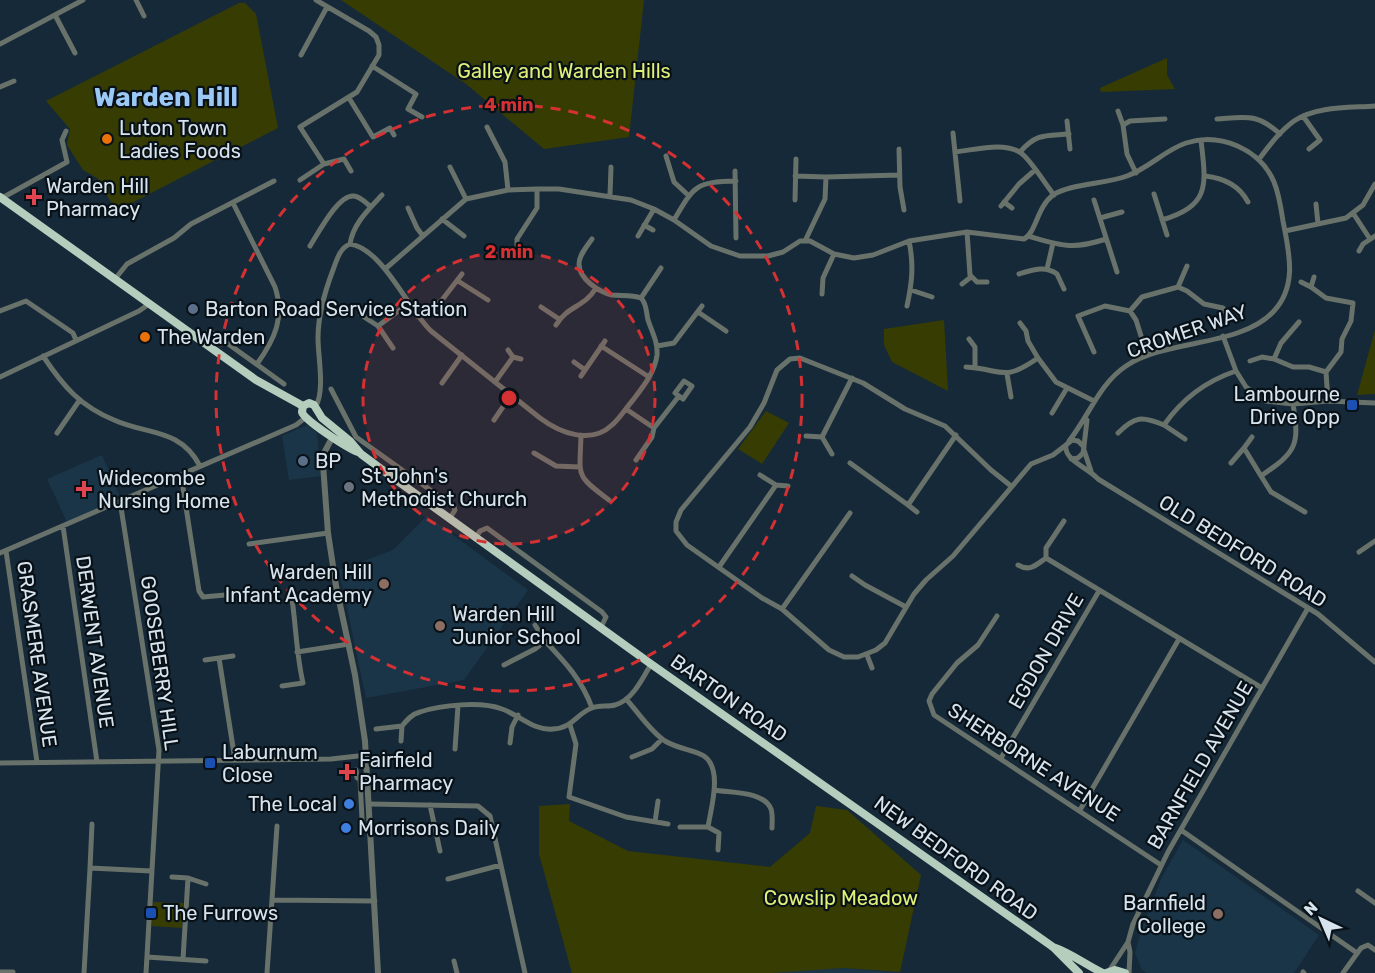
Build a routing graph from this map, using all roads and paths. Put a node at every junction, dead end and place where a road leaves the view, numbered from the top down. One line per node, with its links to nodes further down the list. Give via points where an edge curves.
1 (84, 0): 5 (street)
2 (136, 0): 6 (street)
3 (316, 0): 4 (street)
4 (327, 7): 9 (street); 10 (street, via 376,37 379,55)
5 (55, 15): 7 (street); 8 (street)
6 (144, 16)
7 (0, 44)
8 (75, 53)
9 (301, 55)
10 (372, 66): 13 (street); 17 (street, via 416,94 408,110)
11 (14, 81): 12 (street)
12 (0, 86)
13 (349, 98): 27 (street, via 373,137 390,128); 39 (street, via 300,127)
14 (1375, 106): 16 (street, via 1319,110)
15 (1118, 111): 21 (street)
16 (1303, 116): 26 (street); 33 (street, via 1320,140)
17 (422, 117)
18 (1165, 119): 21 (street)
19 (1217, 119): 26 (street, via 1261,119)
20 (1067, 121): 25 (street)
21 (1123, 125): 45 (street, via 1125,145)
22 (487, 127): 28 (street)
23 (66, 131): 63 (street, via 62,140 67,162)
24 (953, 133): 34 (street)
25 (1069, 134): 32 (street); 35 (street, via 1038,137)
26 (1280, 134): 38 (street)
27 (394, 135)
28 (491, 136): 29 (street); 57 (street, via 505,162)
29 (483, 140)
30 (1201, 140): 38 (street, CROMER WAY, via 1218,140); 45 (street, CROMER WAY, via 1172,149); 50 (street)
31 (899, 149): 46 (street)
32 (1070, 149)
33 (1309, 149)
34 (955, 152): 35 (street, via 1004,147); 67 (street)
35 (1020, 152): 42 (street)
36 (666, 156): 62 (street, via 674,182)
37 (796, 159): 49 (street)
38 (1259, 159): 85 (street, CROMER WAY, via 1278,192)
39 (324, 164): 43 (street, via 344,159); 52 (street)
40 (450, 167): 64 (street)
41 (611, 167): 48 (street)
42 (1035, 170): 61 (street); 73 (street, via 1003,204)
43 (351, 171)
44 (735, 171): 54 (street)
45 (1136, 173): 61 (street, CROMER WAY)
46 (899, 175): 51 (street); 75 (street)
47 (603, 176): 48 (street)
48 (611, 176): 60 (street)
49 (795, 176): 51 (street); 65 (street)
50 (1205, 176): 68 (street, via 1229,181); 81 (street, via 1203,190 1190,209)
51 (826, 177): 98 (street, via 825,199)
52 (300, 180)
53 (274, 181): 69 (street)
54 (736, 181): 62 (street, via 704,184); 94 (street)
55 (1375, 184): 77 (street)
56 (537, 189): 57 (street); 60 (street); 105 (street, via 537,208 517,239 517,248)
57 (508, 190): 64 (street)
58 (1154, 194): 81 (street)
59 (382, 195): 71 (street)
60 (610, 195): 74 (street)
61 (1054, 195): 92 (street, via 1041,209)
62 (689, 196): 80 (street)
63 (1, 198): 116 (highway)
64 (466, 199): 79 (street)
65 (795, 200)
66 (1094, 200): 78 (street)
67 (960, 201)
68 (1248, 202)
69 (233, 203): 116 (street, via 127,264); 163 (street, via 279,299 273,339)
70 (1316, 204): 82 (street)
71 (371, 207): 93 (street, via 357,197 346,197); 101 (street, via 352,231)
72 (408, 208): 89 (street)
73 (1012, 208)
74 (654, 209): 80 (street); 83 (street)
75 (904, 210)
76 (1122, 212): 78 (street)
77 (1353, 213): 82 (street); 95 (street)
78 (1100, 218): 97 (street)
79 (442, 219): 89 (street); 90 (street)
80 (675, 220): 98 (street, via 711,246 740,256 768,256)
81 (1162, 220): 88 (street)
82 (1317, 224): 85 (street)
83 (644, 225): 84 (street); 91 (street)
84 (653, 230)
85 (1285, 231): 146 (street, CROMER WAY, via 1290,282 1277,308 1251,327)
86 (967, 232): 92 (street, via 1024,239); 99 (street); 114 (street)
87 (309, 234): 93 (street)
88 (1167, 234)
89 (423, 236): 108 (street)
90 (464, 236)
91 (638, 236)
92 (1028, 236): 100 (street)
93 (316, 238): 102 (street)
94 (736, 238)
95 (1373, 238): 103 (street)
96 (592, 239): 124 (street, via 579,264 580,272)
97 (1106, 239): 100 (street, via 1073,247); 110 (street)
98 (805, 241): 104 (street)
99 (909, 241): 104 (street, via 873,255 854,258); 126 (street, via 913,261)
100 (1053, 243): 109 (street)
101 (351, 244): 108 (street, via 370,252); 189 (street, via 340,252 324,297 318,335 322,389)
102 (310, 246)
103 (1359, 251)
104 (834, 254): 127 (street, via 823,278)
105 (526, 257)
106 (1186, 266): 122 (street)
107 (661, 268): 113 (street)
108 (385, 269): 132 (street)
109 (1047, 269): 112 (street); 125 (street, via 1057,274)
110 (1117, 272)
111 (462, 274): 118 (street)
112 (1019, 274)
113 (656, 275): 117 (street); 129 (street)
114 (971, 277): 119 (street); 121 (street)
115 (1314, 277): 123 (street)
116 (115, 279): 131 (highway)
117 (663, 280)
118 (458, 281): 130 (street); 141 (street, via 442,300)
119 (987, 282)
120 (1301, 282): 123 (street)
121 (962, 284)
122 (1178, 287): 137 (street, via 1142,297); 140 (street, via 1204,304 1223,308)
123 (1311, 287): 168 (street, via 1326,298 1353,303 1341,352)
124 (596, 288): 129 (street); 135 (street, via 590,298 557,322)
125 (1064, 289)
126 (911, 290): 128 (street); 134 (street)
127 (822, 294)
128 (932, 297)
129 (641, 298): 150 (street)
130 (489, 300)
131 (149, 304): 148 (street); 149 (highway)
132 (408, 304): 141 (street); 144 (street)
133 (702, 306): 138 (street)
134 (907, 306)
135 (541, 307)
136 (0, 311): 148 (street, via 27,300 73,333)
137 (1130, 311): 153 (street, via 1105,306 1078,316); 155 (street)
138 (698, 312): 145 (street); 150 (street, via 674,343)
139 (361, 315): 144 (street)
140 (1227, 315)
141 (417, 316): 154 (street)
142 (1299, 322): 160 (street, via 1281,343)
143 (1020, 323): 158 (street)
144 (378, 326): 151 (street)
145 (726, 331)
146 (1223, 336): 155 (street, CROMER WAY); 167 (street)
147 (969, 339): 165 (street, via 975,347)
148 (76, 340): 156 (street)
149 (200, 340): 163 (street, via 213,333); 188 (highway, via 256,380)
150 (657, 346): 172 (street, via 655,366)
151 (393, 348)
152 (508, 350): 157 (street)
153 (1094, 352)
154 (462, 355): 174 (street); 175 (street)
155 (1148, 355): 183 (street, CROMER WAY, via 1110,379)
156 (43, 356): 171 (street); 182 (street)
157 (513, 357): 159 (street); 174 (street)
158 (1038, 358): 169 (street); 177 (street, via 1056,382)
159 (521, 359)
160 (1274, 359): 161 (street); 168 (street, via 1293,367)
161 (1250, 361)
162 (574, 362): 166 (street)
163 (256, 364): 176 (street)
164 (966, 367): 165 (street)
165 (975, 367): 169 (street)
166 (585, 370): 170 (street); 172 (street, via 603,344)
167 (1236, 371): 187 (street, via 1246,387 1265,400); 196 (street, via 1191,395)
168 (1326, 372): 184 (street)
169 (1007, 374): 181 (street)
170 (581, 376)
171 (0, 377)
172 (649, 377): 191 (street)
173 (852, 378): 201 (street); 203 (street); 246 (street, via 800,358 790,359 777,370 740,441 677,516 676,531 681,539)
174 (495, 382): 179 (street)
175 (442, 383)
176 (284, 384)
177 (1066, 388): 183 (street); 192 (street)
178 (331, 389): 186 (street, BARTON ROAD)
179 (511, 395): 195 (street); 200 (street, via 548,424)
180 (679, 396): 197 (street)
181 (1011, 397)
182 (79, 401): 198 (street); 218 (street, via 115,421 181,442)
183 (1094, 401): 193 (street, CROMER WAY)
184 (1328, 401): 185 (street); 187 (street)
185 (1375, 403)
186 (338, 404): 190 (street); 233 (street, BARTON ROAD, via 356,437 454,507)
187 (1293, 404): 223 (street, via 1298,431 1293,446 1284,460)
188 (303, 406): 189 (highway, via 309,403); 194 (highway)
189 (317, 408): 194 (highway, via 316,417); 211 (highway, BARTON ROAD, via 322,418)
190 (331, 408)
191 (626, 409): 197 (street); 200 (street, via 606,430)
192 (1052, 413)
193 (1088, 415): 207 (street, CROMER WAY); 208 (street, CROMER WAY)
194 (307, 419): 205 (highway, BARTON ROAD); 218 (street)
195 (494, 420)
196 (1164, 425): 199 (street, via 1148,418 1138,419); 206 (street)
197 (654, 429): 215 (street)
198 (57, 433)
199 (1118, 433)
200 (581, 435): 219 (street)
201 (956, 435): 226 (street); 229 (street)
202 (806, 436): 203 (street)
203 (822, 437): 212 (street)
204 (1251, 437): 209 (street)
205 (332, 438): 211 (highway, BARTON ROAD); 236 (street, via 323,464)
206 (1185, 440)
207 (1067, 443): 208 (street, via 1078,441); 213 (street); 214 (street, via 1065,450)
208 (1084, 448): 214 (street, via 1078,458); 220 (street)
209 (1244, 448): 217 (street); 223 (street)
210 (534, 453): 219 (street, via 556,466)
211 (361, 454): 233 (highway, BARTON ROAD)
212 (832, 454)
213 (1053, 454): 214 (street, OLD BEDFORD ROAD); 226 (street, via 1031,464)
214 (1070, 458): 220 (street, OLD BEDFORD ROAD)
215 (636, 460)
216 (850, 463): 229 (street)
217 (1231, 463)
218 (200, 466): 221 (street)
219 (580, 467): 227 (street, via 585,483)
220 (1091, 471): 252 (street, OLD BEDFORD ROAD, via 1098,479)
221 (181, 475): 228 (street); 250 (street, via 202,597)
222 (760, 475): 224 (street)
223 (1261, 476): 231 (street, via 1271,492)
224 (776, 485): 225 (street); 246 (street)
225 (788, 486)
226 (1011, 486): 251 (street)
227 (609, 500)
228 (120, 501): 235 (street); 285 (street, GOOSEBERRY HILL)
229 (908, 505): 230 (street)
230 (917, 512)
231 (1305, 512)
232 (850, 513): 253 (street)
233 (450, 518): 237 (highway, BARTON ROAD)
234 (1064, 521): 243 (street, via 1046,548)
235 (63, 526): 240 (street); 288 (street, DERWENT AVENUE)
236 (328, 533): 239 (street); 259 (street)
237 (476, 537): 242 (street, via 487,528); 244 (highway, BARTON ROAD)
238 (1375, 541): 241 (street)
239 (249, 544)
240 (3, 552): 287 (street, GRASMERE AVENUE)
241 (1359, 552)
242 (521, 554): 244 (street); 256 (street, via 602,612 606,617)
243 (1046, 558): 245 (street, via 1031,568); 248 (street)
244 (514, 564): 256 (highway, BARTON ROAD)
245 (1018, 565)
246 (719, 567): 253 (street)
247 (852, 576): 251 (street)
248 (1099, 591): 257 (street); 284 (street, EGDON DRIVE)
249 (291, 592): 260 (street)
250 (225, 595)
251 (906, 607): 261 (street, via 885,643)
252 (1308, 608): 265 (street, OLD BEDFORD ROAD); 270 (street, BARNFIELD AVENUE)
253 (782, 609): 261 (street, via 829,650 844,657)
254 (997, 616): 284 (street, SHERBORNE AVENUE, via 978,645 957,663 929,701 934,715)
255 (535, 625): 258 (street)
256 (601, 627): 267 (highway, BARTON ROAD)
257 (1179, 639): 270 (street); 298 (street)
258 (545, 641): 266 (street); 273 (street, via 574,671)
259 (348, 644): 260 (street); 282 (street)
260 (297, 652): 269 (street, via 303,683)
261 (867, 655): 268 (street)
262 (233, 656): 263 (street)
263 (219, 658): 264 (street); 286 (street)
264 (206, 660)
265 (1375, 662)
266 (504, 664)
267 (651, 664): 271 (street); 294 (highway, BARTON ROAD)
268 (872, 668)
269 (282, 686)
270 (1262, 688): 308 (street, BARNFIELD AVENUE)
271 (626, 699): 273 (street, via 618,705); 278 (street)
272 (458, 706): 274 (street, via 499,707); 276 (street, via 418,712); 281 (street)
273 (592, 708): 275 (street)
274 (518, 716): 275 (street, via 544,729); 280 (street)
275 (570, 725): 301 (street, via 576,744 569,797 626,817)
276 (402, 726): 277 (street); 279 (street)
277 (376, 729)
278 (662, 739): 283 (street, via 652,749); 293 (street, via 676,748 704,756 714,769)
279 (401, 741)
280 (510, 743)
281 (455, 749)
282 (367, 755): 286 (street); 291 (street)
283 (632, 758)
284 (1001, 758): 298 (street, SHERBORNE AVENUE)
285 (159, 760): 286 (street); 288 (street); 315 (street, GOOSEBERRY HILL)
286 (235, 760)
287 (37, 762): 288 (street); 289 (street)
288 (97, 762)
289 (0, 763)
290 (356, 770): 292 (street)
291 (368, 778): 292 (street); 296 (street)
292 (360, 779): 299 (street)
293 (714, 790): 306 (street); 307 (street, via 760,797 772,811)
294 (840, 795): 325 (highway, NEW BEDFORD ROAD)
295 (658, 801): 301 (street)
296 (370, 804): 297 (street); 300 (street)
297 (430, 805): 311 (street); 312 (street, via 478,806 490,816)
298 (1080, 810): 313 (street, SHERBORNE AVENUE)
299 (362, 819): 300 (street); 309 (street)
300 (371, 821): 322 (street)
301 (656, 822): 303 (street)
302 (92, 824): 314 (street)
303 (668, 824)
304 (277, 826): 321 (street)
305 (680, 827): 306 (street)
306 (708, 827): 310 (street, via 719,833)
307 (772, 828)
308 (1181, 830): 313 (street, BARNFIELD AVENUE); 327 (street)
309 (361, 834)
310 (718, 850)
311 (440, 852)
312 (501, 865): 318 (street); 340 (street)
313 (1161, 865): 324 (street, BARNFIELD AVENUE)
314 (90, 868): 315 (street); 335 (street)
315 (151, 872): 328 (street, GOOSEBERRY HILL)
316 (172, 877): 317 (street)
317 (188, 878): 319 (street); 329 (street)
318 (448, 879)
319 (206, 884)
320 (1358, 891): 323 (street)
321 (273, 900): 322 (street); 337 (street)
322 (375, 901): 338 (street)
323 (1375, 903)
324 (1128, 942): 334 (street, BARNFIELD AVENUE); 342 (street, BARNFIELD AVENUE)
325 (1053, 947): 334 (highway, NEW BEDFORD ROAD); 341 (highway, NEW BEDFORD ROAD)
326 (1375, 950): 327 (street, via 1368,945)
327 (1357, 953): 343 (street)
328 (147, 957): 329 (street); 336 (street, GOOSEBERRY HILL)
329 (183, 959): 330 (street)
330 (206, 961)
331 (454, 961): 339 (street)
332 (0, 972): 333 (street)
333 (13, 972)
334 (1106, 972): 342 (highway)
335 (84, 973)
336 (146, 973)
337 (267, 973)
338 (378, 973)
339 (457, 973)
340 (525, 973)
341 (1079, 973)
342 (1127, 973)
343 (1343, 973)

